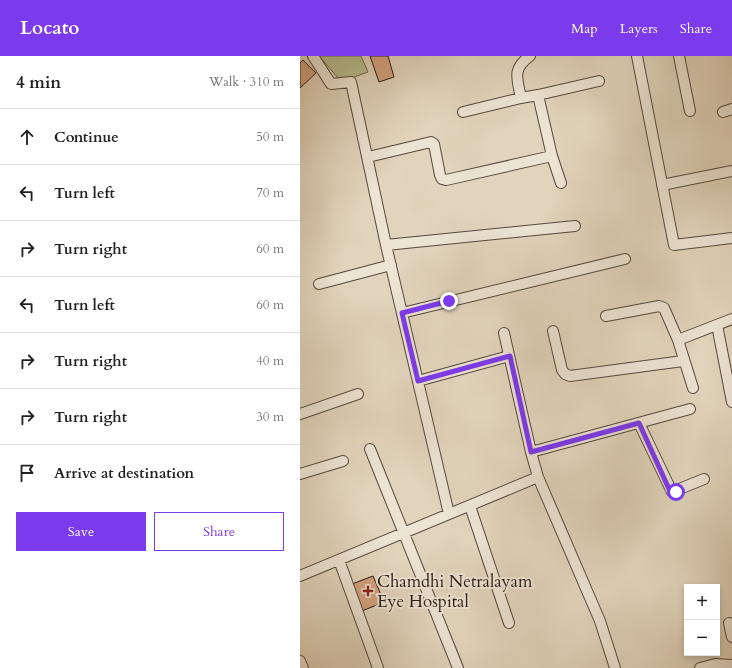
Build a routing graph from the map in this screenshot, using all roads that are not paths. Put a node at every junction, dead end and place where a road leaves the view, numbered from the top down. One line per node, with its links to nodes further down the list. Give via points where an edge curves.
1 (313, 56): 11 (street, via 331,84 351,82)
2 (530, 56): 7 (street, via 521,63 516,73)
3 (638, 56): 14 (street)
4 (679, 56): 8 (street)
5 (599, 81): 6 (street)
6 (538, 95): 7 (street); 10 (street)
7 (521, 98): 9 (street)
8 (690, 111)
9 (463, 112)
10 (552, 156): 11 (street, via 446,180 440,175 434,144 431,142); 13 (street)
11 (368, 157): 17 (street)
12 (732, 171): 14 (street)
13 (561, 183)
14 (662, 185): 16 (street, via 674,245)
15 (575, 226): 17 (street)
16 (732, 238)
17 (386, 245): 19 (street)
18 (625, 259): 21 (street)
19 (391, 265): 20 (street); 21 (street)
20 (319, 284)
21 (402, 313): 30 (street)
22 (606, 316): 27 (street, via 659,306 664,308)
23 (732, 319): 24 (street)
24 (717, 325): 27 (street); 33 (street)
25 (553, 331): 29 (street, via 562,370 570,376)
26 (504, 333): 28 (street)
27 (678, 340): 29 (street)
28 (510, 356): 30 (street); 38 (street)
29 (683, 361): 31 (street)
30 (418, 381): 44 (street)
31 (693, 388)
32 (358, 394): 35 (street)
33 (732, 402)
34 (690, 409): 36 (street)
35 (300, 414)
36 (639, 423): 38 (street); 42 (street, via 672,492)
37 (370, 449): 45 (street)
38 (531, 452): 41 (street)
39 (343, 461): 40 (street)
40 (300, 474)
41 (538, 477): 43 (street); 56 (street, via 600,622)
42 (704, 479)
43 (470, 506): 44 (street); 48 (street)
44 (449, 514): 45 (street)
45 (404, 533): 46 (street); 55 (street)
46 (339, 560): 47 (street); 54 (street)
47 (300, 576)
48 (510, 623)
49 (729, 623): 50 (street)
50 (732, 637)
51 (300, 661): 53 (street)
52 (732, 661): 57 (street)
53 (303, 668)
54 (378, 668)
55 (458, 668)
56 (615, 668)
57 (700, 668)

